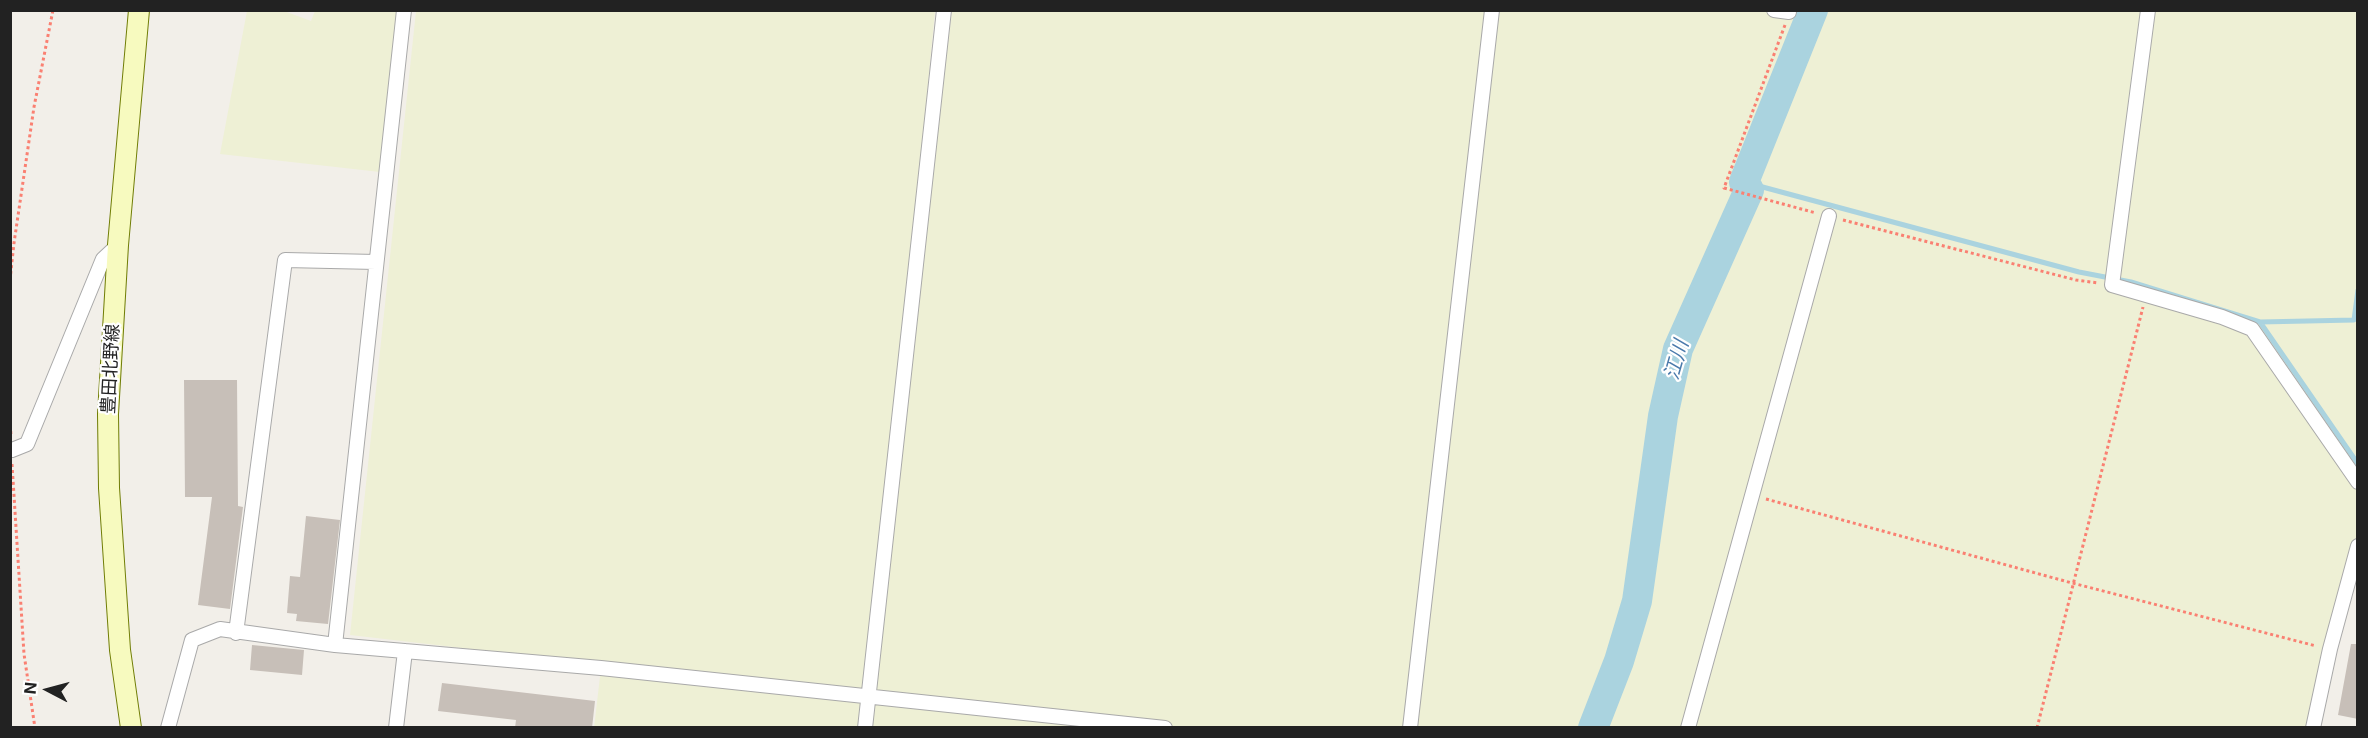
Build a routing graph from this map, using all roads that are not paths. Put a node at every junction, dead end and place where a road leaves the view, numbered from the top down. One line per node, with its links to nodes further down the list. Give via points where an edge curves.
1 (139, 10): 9 (main road, 豊田北野線)
2 (404, 10): 10 (street)
3 (944, 10): 17 (street)
4 (1492, 10): 23 (street)
5 (1774, 10): 7 (street)
6 (2148, 10): 12 (street, via 2112,285 2222,316 2252,329)
7 (1789, 12)
8 (1829, 216): 24 (street)
9 (118, 245): 11 (street, via 103,259 27,444); 18 (main road, 豊田北野線, via 108,414 109,488 120,650)
10 (376, 262): 14 (street, via 285,260); 15 (street)
11 (12, 450)
12 (2358, 482)
13 (2358, 546): 25 (street)
14 (236, 633): 15 (street); 19 (street, via 220,629 192,640)
15 (335, 645): 16 (street)
16 (405, 651): 17 (street); 20 (street)
17 (869, 695): 21 (street); 22 (street)
18 (131, 728)
19 (168, 728)
20 (396, 728)
21 (866, 728)
22 (1165, 728)
23 (1410, 728)
24 (1688, 728)
25 (2313, 728)

